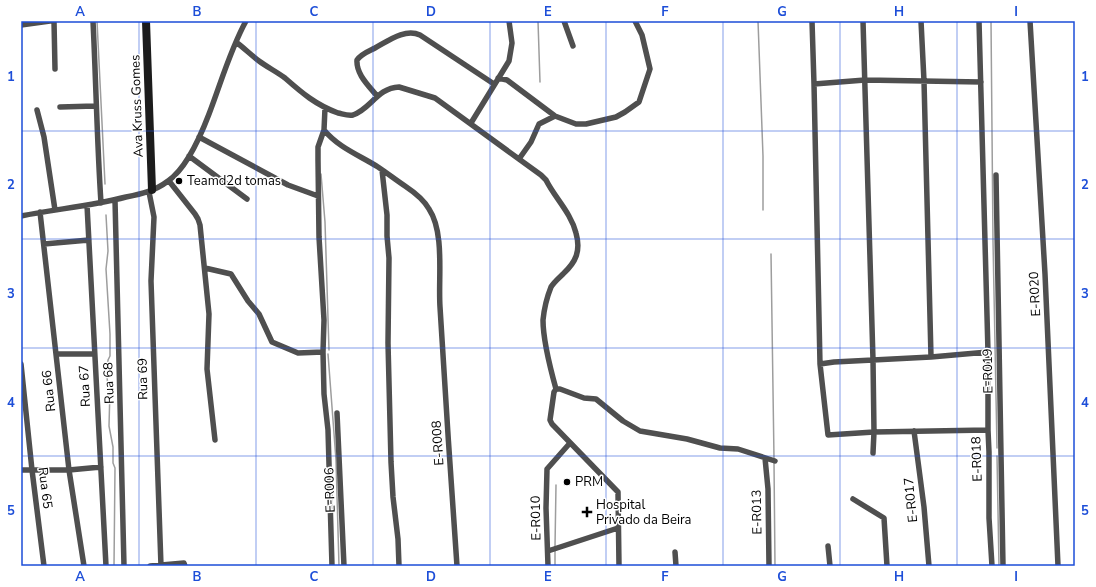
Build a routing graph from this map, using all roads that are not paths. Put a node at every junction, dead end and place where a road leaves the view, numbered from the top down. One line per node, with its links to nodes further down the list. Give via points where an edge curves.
1 (50, 21): 14 (street)
2 (54, 21): 17 (street)
3 (93, 21): 27 (street)
4 (146, 21): 40 (street, Ava Kruss Gomes)
5 (246, 21): 15 (street)
6 (509, 21): 18 (street, via 512,43 509,61)
7 (564, 21): 16 (street)
8 (635, 21): 31 (street, via 642,35 650,69 638,102 616,117 586,124 576,124)
9 (812, 21): 25 (street)
10 (863, 21): 21 (street)
11 (922, 21): 22 (street)
12 (979, 21): 23 (street, E-R018)
13 (1030, 21): 101 (street, E-R020)
14 (21, 25)
15 (236, 42): 29 (street); 34 (street)
16 (573, 46)
17 (55, 69)
18 (502, 71): 19 (street); 20 (street)
19 (498, 78): 20 (street); 24 (street)
20 (507, 80): 31 (street)
21 (865, 80): 22 (street); 25 (street); 57 (street)
22 (924, 81): 23 (street); 56 (street)
23 (981, 82): 53 (street, E-R018)
24 (494, 84): 26 (street, via 420,35 412,33 396,36 357,60 356,66 361,76); 32 (street)
25 (814, 84): 59 (street)
26 (377, 96): 29 (street, via 354,114 343,114); 32 (street, via 394,87 406,89 435,98)
27 (95, 106): 28 (street); 44 (street)
28 (60, 107)
29 (324, 108): 33 (street)
30 (36, 110): 46 (street, via 44,137)
31 (555, 116): 36 (street, via 539,124)
32 (471, 123): 36 (street)
33 (324, 130): 37 (street, E-R008, via 338,144); 41 (street, via 318,147)
34 (199, 137): 35 (street); 41 (street, via 288,185)
35 (189, 156): 39 (street); 42 (street)
36 (519, 159): 60 (street, via 546,180 576,233 578,252 574,262 551,287 543,320)
37 (382, 170): 90 (street, via 389,258 391,462); 91 (street, E-R008, via 421,199 430,209 439,240 441,318)
38 (996, 175): 67 (street, E-R019)
39 (169, 181): 40 (street); 51 (street, via 198,219)
40 (150, 191): 43 (street); 82 (street, Rua 69, via 154,217 151,281)
41 (318, 196): 52 (street, via 324,320)
42 (247, 199)
43 (115, 200): 44 (street); 86 (street, Rua 68)
44 (100, 203): 45 (street)
45 (87, 205): 46 (street); 49 (street, Rua 67)
46 (55, 210): 47 (street)
47 (40, 212): 48 (street); 50 (street, Rua 66)
48 (21, 216)
49 (89, 240): 50 (street); 55 (street, Rua 67)
50 (44, 244): 54 (street, Rua 66)
51 (205, 268): 52 (street, via 231,274 259,314 272,342 298,353); 65 (street, via 209,314 207,369)
52 (323, 352): 88 (street)
53 (988, 352): 56 (street); 62 (street, E-R018)
54 (56, 354): 55 (street); 75 (street, Rua 66)
55 (94, 354): 72 (street, Rua 67)
56 (930, 357): 57 (street)
57 (873, 360): 59 (street); 64 (street)
58 (21, 364): 74 (street, Rua 65)
59 (820, 364): 64 (street, via 828,435)
60 (556, 390): 66 (street, via 550,420); 70 (street, via 596,399 640,431 687,438 720,448 738,449)
61 (337, 413): 89 (street, E-R006)
62 (988, 430): 63 (street); 69 (street, E-R018)
63 (914, 431): 64 (street); 98 (street, E-R017)
64 (874, 432): 68 (street)
65 (214, 440)
66 (570, 443): 77 (street, via 618,492); 79 (street, E-R010, via 547,469)
67 (1001, 451): 69 (street); 100 (street, E-R019)
68 (873, 452)
69 (989, 452): 99 (street, E-R018)
70 (765, 458): 71 (street); 95 (street, E-R013)
71 (775, 461)
72 (101, 467): 75 (street); 85 (street, Rua 67)
73 (21, 470): 74 (street)
74 (32, 470): 75 (street); 83 (street, Rua 65)
75 (69, 470): 84 (street, Rua 66)
76 (853, 499): 97 (street, via 884,518)
77 (618, 528): 79 (street); 93 (street)
78 (828, 546): 96 (street)
79 (548, 551): 92 (street, E-R010)
80 (675, 552): 94 (street)
81 (184, 564): 82 (street)
82 (161, 565): 87 (street)
83 (44, 566)
84 (84, 566)
85 (106, 566)
86 (124, 566)
87 (150, 566)
88 (332, 566)
89 (344, 566)
90 (399, 566)
91 (457, 566)
92 (548, 566)
93 (619, 566)
94 (676, 566)
95 (769, 566)
96 (830, 566)
97 (887, 566)
98 (929, 566)
99 (992, 566)
100 (1003, 566)
101 (1058, 566)

